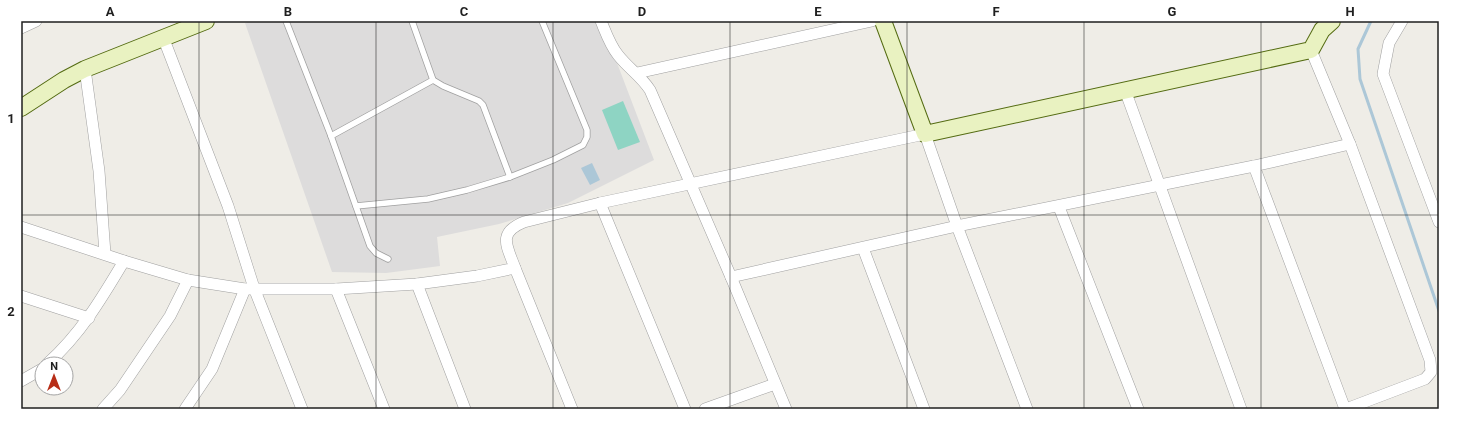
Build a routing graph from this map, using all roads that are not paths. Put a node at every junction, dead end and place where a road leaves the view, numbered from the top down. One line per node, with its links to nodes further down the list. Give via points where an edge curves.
1 (36, 21): 11 (street)
2 (206, 21): 12 (street)
3 (286, 21): 20 (lane)
4 (412, 21): 16 (lane)
5 (601, 21): 15 (street, via 617,55)
6 (872, 21): 15 (street)
7 (883, 21): 19 (street)
8 (1402, 21): 29 (street, via 1389,43 1383,74)
9 (542, 22): 23 (lane, via 587,130 587,137 583,145)
10 (1324, 24): 13 (street)
11 (21, 28)
12 (163, 37): 14 (street); 40 (street, via 228,206)
13 (1311, 50): 17 (street); 21 (street)
14 (85, 69): 18 (street); 33 (street, via 99,171)
15 (637, 73): 24 (street, via 650,90)
16 (433, 80): 20 (lane); 23 (lane, via 483,105)
17 (1125, 90): 19 (street); 25 (street)
18 (21, 108)
19 (925, 134): 24 (street); 30 (street)
20 (332, 136): 27 (lane)
21 (1350, 144): 22 (street); 61 (street, via 1430,360 1431,372 1425,379)
22 (1254, 166): 25 (street); 61 (street)
23 (510, 177): 27 (lane, via 428,199)
24 (690, 183): 26 (street); 37 (street)
25 (1159, 185): 28 (street); 60 (street)
26 (600, 203): 36 (street, via 524,222 509,230 506,245); 54 (street)
27 (356, 206): 34 (lane, via 370,246 376,253)
28 (1059, 206): 30 (street); 59 (street)
29 (1439, 222)
30 (957, 226): 32 (street); 58 (street)
31 (21, 227): 33 (street)
32 (863, 248): 37 (street); 57 (street)
33 (105, 254): 35 (street)
34 (388, 259)
35 (124, 261): 38 (street); 43 (street)
36 (515, 268): 39 (street); 53 (street)
37 (731, 277): 47 (street)
38 (188, 280): 40 (street); 48 (street, via 170,316 120,390)
39 (417, 284): 41 (street); 52 (street)
40 (250, 288): 41 (street); 49 (street, via 212,369); 50 (street)
41 (336, 289): 51 (street)
42 (21, 296): 43 (street)
43 (89, 318): 44 (street)
44 (55, 356)
45 (34, 374): 46 (street)
46 (21, 381)
47 (775, 384): 55 (street); 56 (street)
48 (103, 409)
49 (185, 409)
50 (302, 409)
51 (384, 409)
52 (466, 409)
53 (572, 409)
54 (685, 409)
55 (705, 409)
56 (786, 409)
57 (924, 409)
58 (1027, 409)
59 (1138, 409)
60 (1241, 409)
61 (1345, 409)

